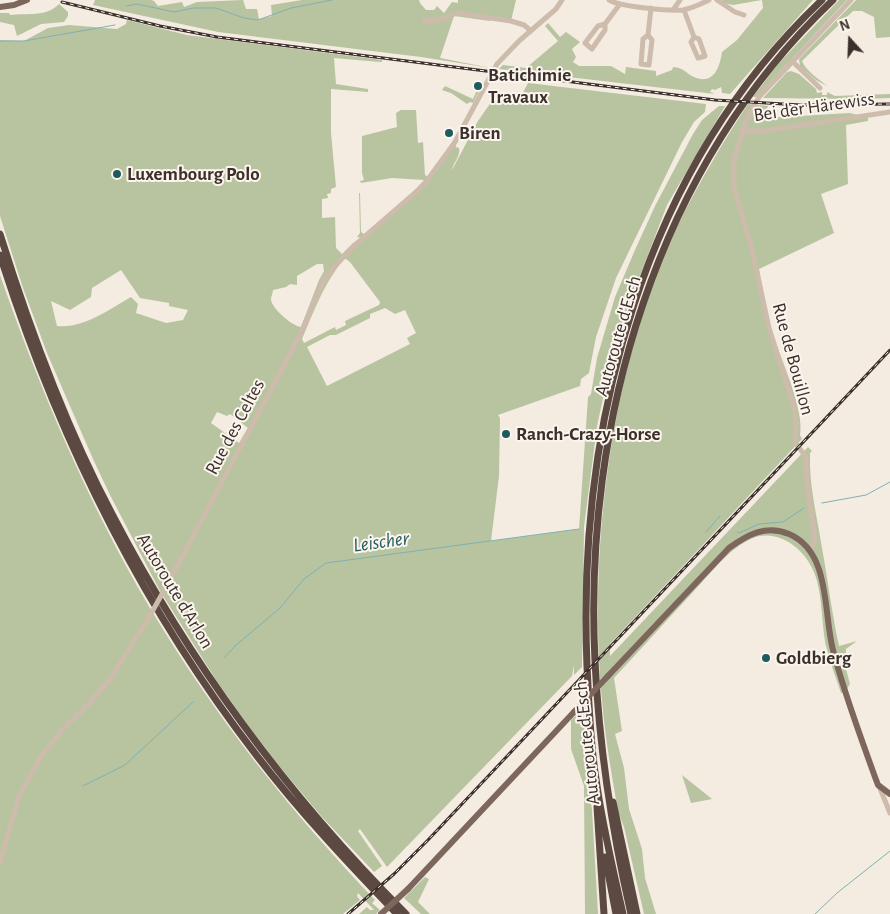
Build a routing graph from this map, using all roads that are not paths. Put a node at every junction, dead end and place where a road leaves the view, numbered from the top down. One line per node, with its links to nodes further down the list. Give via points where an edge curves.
1 (27, 0): 13 (main road)
2 (562, 0): 20 (street, Rue des Celtes)
3 (610, 0): 11 (street)
4 (644, 0): 12 (street)
5 (680, 0): 15 (street)
6 (709, 0): 16 (street)
7 (717, 0): 17 (street)
8 (822, 0): 30 (highway, Autoroute d'Esch, via 758,71 703,151 656,244 620,349 602,429 588,543 586,650)
9 (834, 0): 31 (highway, Autoroute d'Esch, via 779,57 750,94 709,157 665,244 629,347 609,433 596,544 595,661)
10 (852, 0): 23 (street, Rue de Bouillon)
11 (620, 4): 12 (street); 19 (street)
12 (639, 6): 14 (street)
13 (0, 7)
14 (650, 8): 15 (street); 21 (street)
15 (673, 10): 16 (street)
16 (684, 10): 22 (street)
17 (744, 16)
18 (424, 21): 20 (street, via 457,13 511,21)
19 (605, 24): 19 (street, via 605,30 592,49 585,43 598,26)
20 (531, 31): 36 (street, Rue des Celtes, bridge, via 497,64 455,142 427,183 354,246 323,282 295,346 148,619 110,679 41,756 19,796)
21 (648, 34): 21 (street, via 643,40 640,64 649,65 652,40)
22 (694, 37)
23 (792, 61): 24 (street); 26 (street, Rue de Bouillon, via 759,97)
24 (820, 88)
25 (890, 112): 26 (street, Bei der Härewiss, via 763,131)
26 (742, 131): 29 (street, Rue de Bouillon, via 734,159 734,188 751,245 769,328 794,410 795,442 806,457 815,538)
27 (0, 234): 40 (highway, Autoroute d'Arlon, via 41,354 76,439 112,514 168,615 215,687 280,774 340,845)
28 (0, 254): 39 (highway, Autoroute d'Arlon, via 36,358 70,442 106,517 163,618 263,764 333,847)
29 (811, 551): 32 (main road, Rue de Bouillon, via 822,579 834,657); 38 (main road, bridge, via 794,536 775,530 760,531 742,539 714,563)
30 (596, 780): 35 (highway); 43 (highway, Autoroute d'Esch)
31 (607, 785): 37 (highway); 44 (highway, Autoroute d'Esch)
32 (878, 785): 33 (main road); 34 (street, Rue de Bouillon)
33 (890, 794)
34 (890, 813)
35 (599, 835): 41 (highway); 42 (highway)
36 (0, 862)
37 (630, 874): 45 (highway); 46 (highway)
38 (381, 914)
39 (397, 914)
40 (406, 914)
41 (604, 914)
42 (616, 914)
43 (623, 914)
44 (631, 914)
45 (637, 914)
46 (641, 914)

